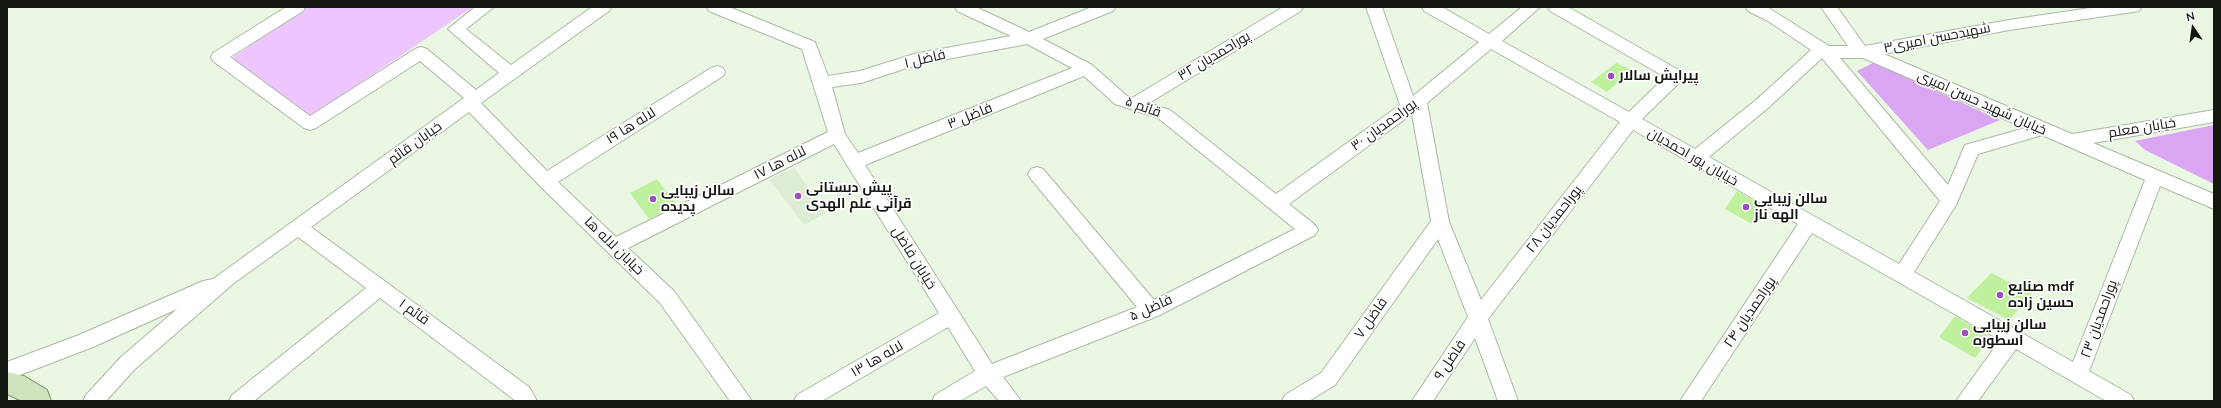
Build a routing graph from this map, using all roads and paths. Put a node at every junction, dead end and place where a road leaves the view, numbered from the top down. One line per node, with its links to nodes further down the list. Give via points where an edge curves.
1 (297, 7): 23 (street, خیابان لاله ها, via 219,57 310,124 421,53)
2 (486, 7): 21 (street, via 456,29)
3 (603, 7): 21 (street, خیابان قائم)
4 (715, 7): 22 (street, خیابان فاضل, via 808,46)
5 (962, 7): 15 (street, قائم ۵)
6 (1107, 7): 15 (street, فاضل ۱)
7 (1295, 7): 25 (street, پوراحمدیان ۳۲)
8 (1374, 7): 24 (street)
9 (1430, 7): 16 (street, خیابان پور احمدیان)
10 (1532, 7): 16 (street, پوراحمدیان ۳۰)
11 (1556, 7): 27 (street, پوراحمدیان ۲۸, via 1676,76)
12 (1754, 7): 17 (street)
13 (1829, 7): 18 (street)
14 (2133, 7): 18 (street, شهیدحسن امیری۳, via 2009,25)
15 (1029, 38): 19 (street, قائم ۵); 22 (street, فاضل ۱, via 914,60 862,77)
16 (1490, 41): 24 (street, پوراحمدیان ۳۰); 27 (street, خیابان پور احمدیان)
17 (1824, 50): 18 (street, خیابان شهید حسن امیری); 31 (street); 36 (street)
18 (1863, 52): 28 (street, خیابان شهید حسن امیری)
19 (1086, 69): 25 (street, قائم ۵, via 1121,100); 32 (street, فاضل ۳)
20 (717, 72): 35 (street, لاله ها ۱۹)
21 (511, 74): 23 (street, خیابان قائم)
22 (822, 83): 29 (street, خیابان فاضل)
23 (473, 101): 35 (street, خیابان لاله ها); 41 (street, خیابان قائم)
24 (1413, 104): 38 (street, پوراحمدیان ۳۰); 39 (street)
25 (1133, 105): 38 (street, قائم ۵, via 1164,114)
26 (2214, 116): 30 (street, خیابان معلم)
27 (1630, 121): 31 (street, خیابان پور احمدیان); 49 (street, پوراحمدیان ۲۸)
28 (2042, 129): 30 (street, خیابان شهید حسن امیری); 36 (street, via 1971,150)
29 (837, 135): 32 (street, خیابان فاضل); 43 (street, لاله ها ۱۷)
30 (2069, 141): 34 (street, خیابان شهید حسن امیری)
31 (1696, 158): 40 (street, خیابان پور احمدیان)
32 (854, 162): 48 (street, خیابان فاضل)
33 (1037, 174): 47 (street)
34 (2155, 176): 37 (street, خیابان شهید حسن امیری); 53 (street, پوراحمدیان ۲۳)
35 (546, 181): 43 (street, خیابان لاله ها)
36 (1950, 200): 44 (street)
37 (2214, 202)
38 (1274, 204): 42 (street, قائم ۵)
39 (1440, 222): 49 (street); 64 (street, فاضل ۷, via 1328,379)
40 (1809, 222): 44 (street, خیابان پور احمدیان); 67 (street, پوراحمدیان ۲۴)
41 (298, 227): 45 (street, خیابان قائم); 46 (street, قائم ۱)
42 (1309, 230): 47 (street, فاضل ۵)
43 (615, 246): 60 (street, خیابان لاله ها, via 666,297)
44 (1902, 275): 50 (street, خیابان پور احمدیان)
45 (227, 278): 51 (street, via 86,341); 57 (street, via 128,364)
46 (380, 287): 58 (street); 59 (street, قائم ۱, via 522,393)
47 (1150, 310): 52 (street, فاضل ۵)
48 (951, 316): 52 (street, خیابان فاضل); 61 (street, لاله ها ۱۳)
49 (1478, 318): 65 (street, فاضل ۹); 66 (street)
50 (2013, 338): 53 (street, خیابان پور احمدیان); 68 (street)
51 (7, 371)
52 (988, 374): 62 (street, فاضل ۵); 63 (street, خیابان فاضل)
53 (2078, 375): 55 (street, خیابان پور احمدیان)
54 (7, 383): 56 (main road, via 15,384)
55 (2116, 399)
56 (39, 401)
57 (93, 401)
58 (240, 401)
59 (527, 401)
60 (742, 401)
61 (804, 401)
62 (942, 401)
63 (1010, 401)
64 (1292, 401)
65 (1422, 401)
66 (1508, 401)
67 (1690, 401)
68 (1966, 401)

